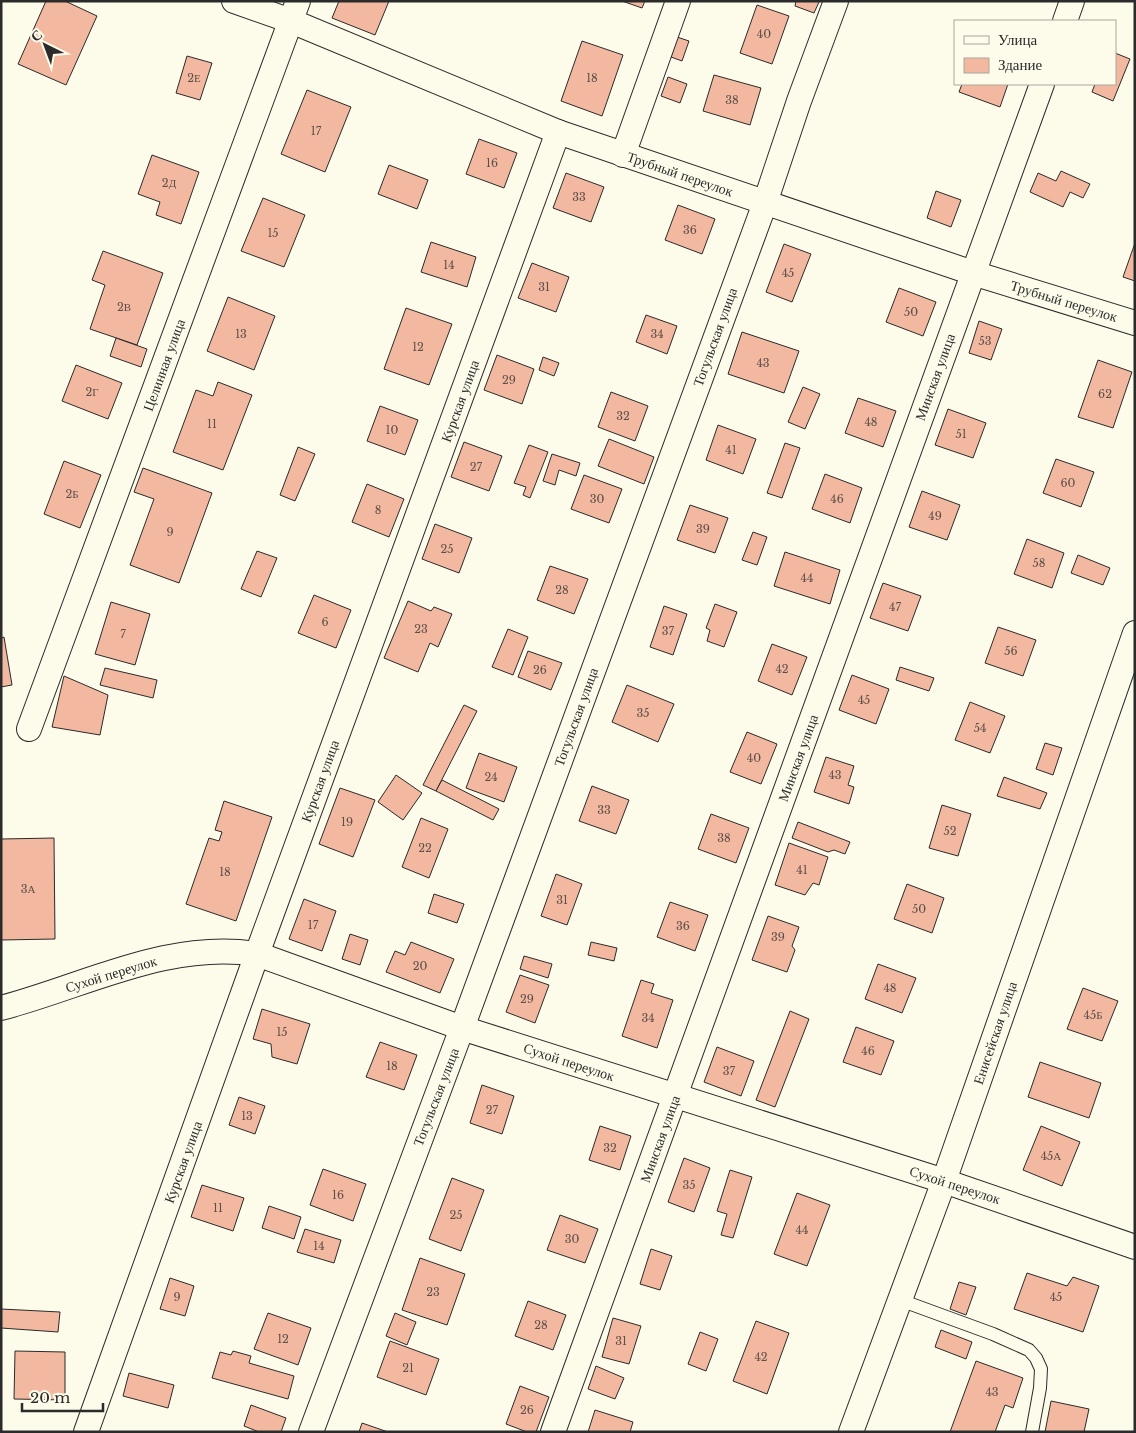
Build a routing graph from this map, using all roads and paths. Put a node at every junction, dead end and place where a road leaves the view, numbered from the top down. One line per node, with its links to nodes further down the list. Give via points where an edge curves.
1 (234, 1): 5 (street, Трубный переулок)
2 (678, 1): 9 (street)
3 (836, 1): 10 (street, Тогульская улица)
4 (1072, 1): 6 (street)
5 (295, 11): 8 (street, Трубный переулок); 15 (street, Целинная улица)
6 (1065, 20)
7 (1042, 85): 11 (street, Минская улица)
8 (558, 132): 9 (street, Трубный переулок); 16 (street, Курская улица)
9 (623, 154): 10 (street, Трубный переулок)
10 (765, 203): 11 (street, Трубный переулок); 18 (street, Тогульская улица)
11 (973, 273): 12 (street, Трубный переулок); 19 (street, Минская улица)
12 (1135, 323)
13 (1135, 633): 14 (street, Енисейская улица)
14 (1128, 672): 20 (street, Енисейская улица)
15 (29, 729)
16 (257, 954): 17 (street, Сухой переулок, via 200,952 146,962); 18 (street, Сухой переулок); 23 (street, Курская улица)
17 (1, 1008)
18 (462, 1028): 19 (street, Сухой переулок); 24 (street, Тогульская улица)
19 (675, 1096): 20 (street, Сухой переулок); 25 (street, Минская улица)
20 (944, 1181): 21 (street, Сухой переулок); 22 (street, Енисейская улица)
21 (1135, 1247)
22 (900, 1300): 26 (street, Енисейская улица); 27 (lane, via 1029,1350 1041,1369)
23 (86, 1432)
24 (311, 1432)
25 (553, 1432)
26 (851, 1432)
27 (1032, 1432)

